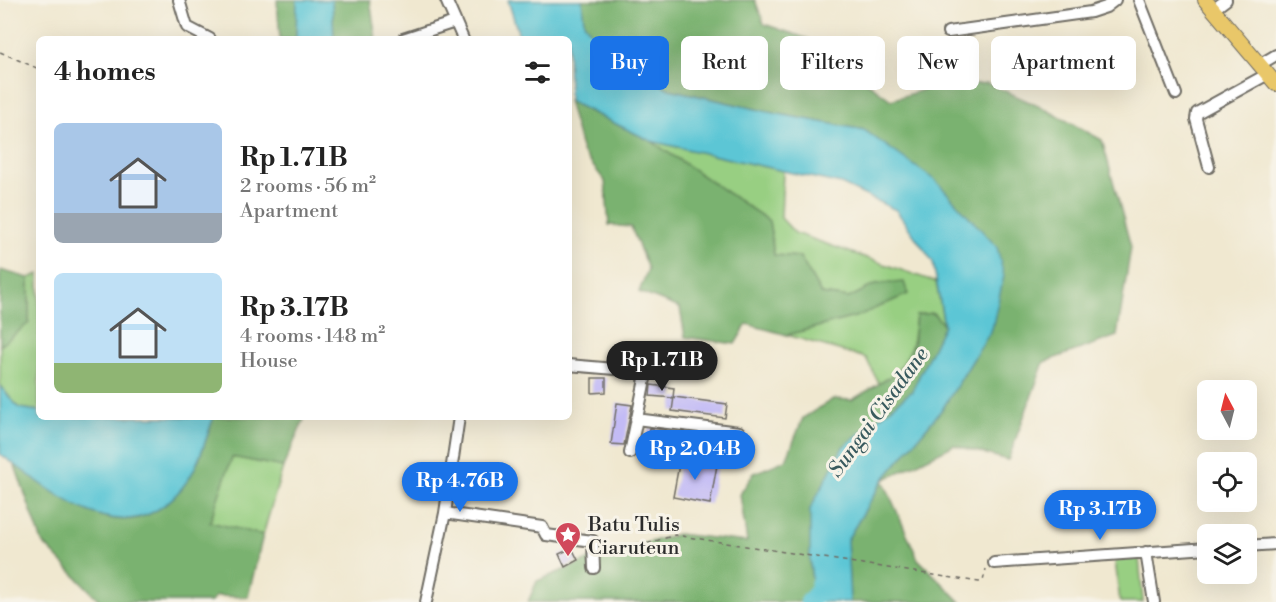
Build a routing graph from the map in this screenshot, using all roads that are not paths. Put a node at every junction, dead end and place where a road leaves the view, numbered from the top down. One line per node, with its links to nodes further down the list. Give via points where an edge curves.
1 (179, 0): 9 (street, via 187,27)
2 (446, 0): 7 (street)
3 (1115, 0): 8 (street, via 1092,12)
4 (1139, 0): 14 (street)
5 (1226, 0): 6 (street)
6 (1210, 5): 13 (main road)
7 (455, 22): 10 (street); 11 (street)
8 (948, 32)
9 (204, 36)
10 (412, 36)
11 (462, 36)
12 (1276, 55): 13 (street)
13 (1267, 74): 15 (street, via 1197,113)
14 (1176, 94)
15 (1209, 167)
16 (572, 365): 17 (street, via 639,371 645,379)
17 (636, 419): 19 (street); 20 (street)
18 (459, 420): 21 (street)
19 (739, 432)
20 (630, 453)
21 (445, 513): 27 (street, via 542,527 546,535 593,541); 28 (street)
22 (1276, 544): 23 (street)
23 (1257, 545)
24 (1197, 549): 25 (street)
25 (1146, 552): 26 (street); 29 (street)
26 (994, 564)
27 (594, 568)
28 (426, 602)
29 (1154, 602)

